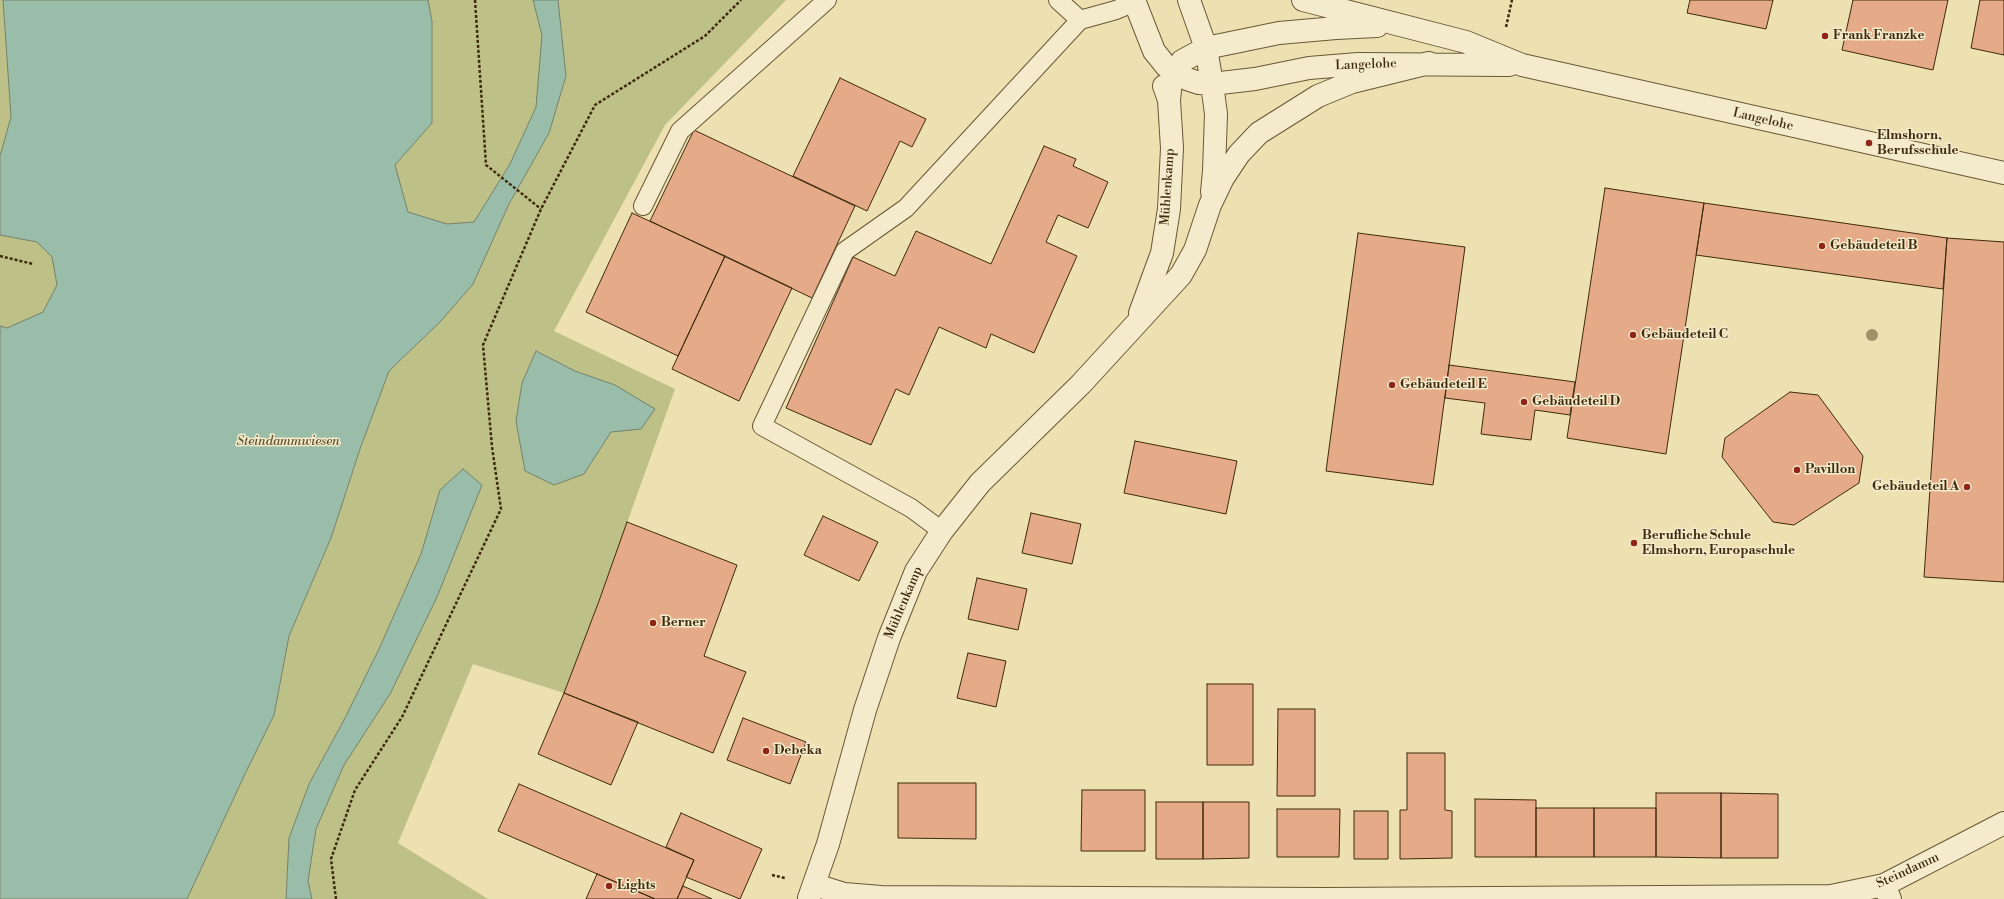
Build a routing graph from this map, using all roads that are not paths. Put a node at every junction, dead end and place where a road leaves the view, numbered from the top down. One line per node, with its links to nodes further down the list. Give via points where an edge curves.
1 (827, 0): 17 (lane, via 680,131)
2 (1058, 0): 6 (lane)
3 (1189, 0): 8 (street, Mühlenkamp)
4 (1303, 0): 7 (street, Langelohe)
5 (1134, 1): 6 (lane, via 1116,10); 9 (street)
6 (1080, 20): 19 (lane, via 906,208 845,251 762,426 911,508)
7 (1412, 28): 8 (street, Langelohe, via 1372,26 1286,32); 11 (street, Langelohe, via 1466,42)
8 (1206, 48): 12 (street, Langelohe, via 1182,61); 13 (street, Mühlenkamp)
9 (1154, 51): 12 (street, Langelohe, via 1166,66); 14 (street, Mühlenkamp)
10 (1429, 63): 11 (street, Langelohe); 13 (street, Langelohe, via 1309,68 1255,79); 16 (street, Mühlenkamp, via 1352,82 1318,96 1280,119 1259,133 1239,154 1223,178)
11 (1522, 65): 15 (street, Langelohe)
12 (1175, 71): 13 (street, Langelohe, via 1187,79); 14 (street)
13 (1212, 84): 16 (street, Mühlenkamp, via 1216,114)
14 (1169, 100): 18 (street, Mühlenkamp, via 1172,148 1170,209 1162,253)
15 (2004, 173)
16 (1210, 205): 18 (street, Mühlenkamp, via 1195,250 1181,275)
17 (643, 206)
18 (1137, 321): 19 (street, Mühlenkamp, via 1080,384 980,483)
19 (942, 531): 21 (street, Mühlenkamp, via 916,571 889,638 865,710)
20 (2004, 823): 22 (street, Steindamm)
21 (812, 892): 23 (street, Steindamm, via 881,897)
22 (1887, 892): 23 (street, Steindamm, via 1831,896)
23 (1325, 899)

